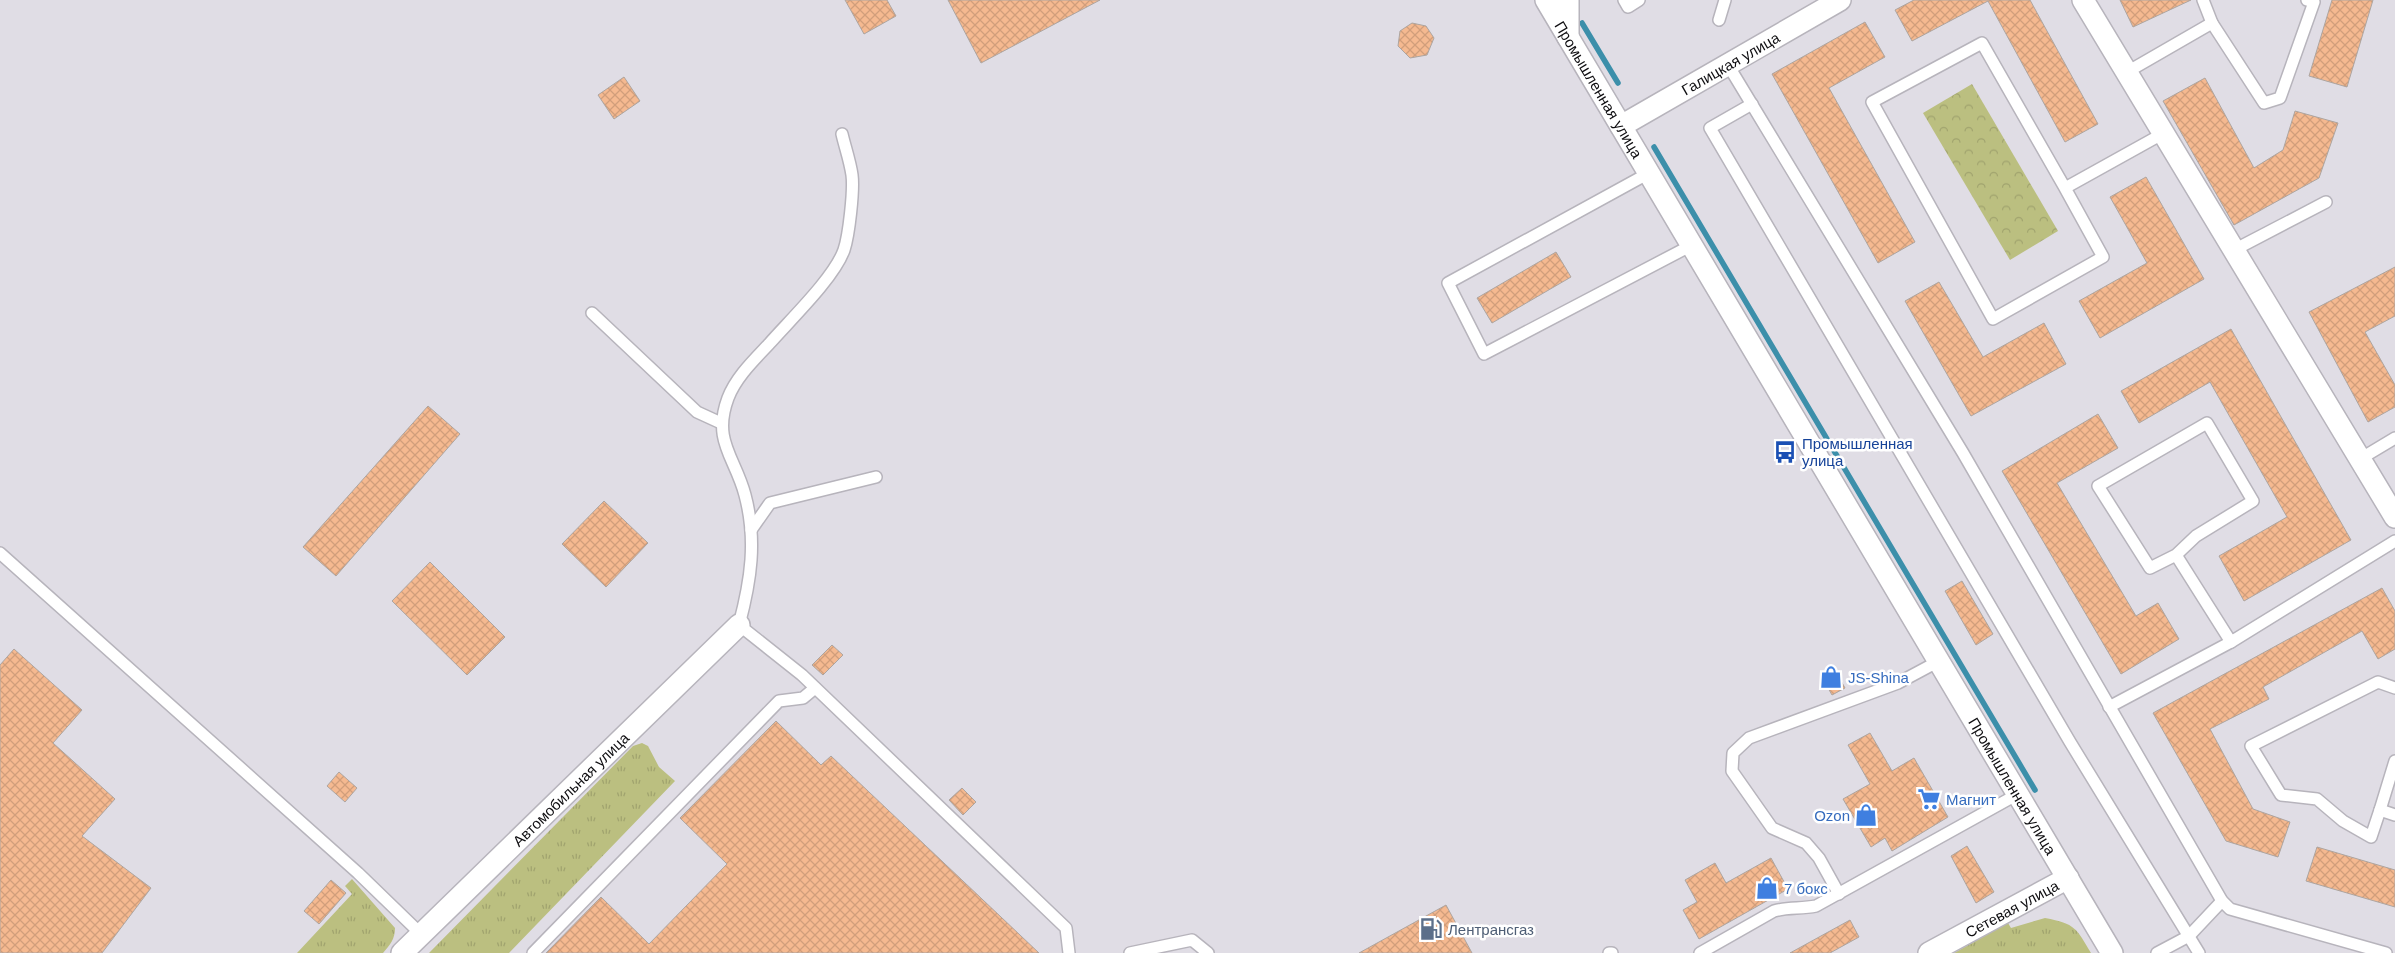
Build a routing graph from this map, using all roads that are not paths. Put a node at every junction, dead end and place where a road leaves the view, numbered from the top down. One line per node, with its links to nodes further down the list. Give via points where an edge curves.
1 (1546, 0): 12 (street, Промышленная улица)
2 (1568, 0): 12 (street)
3 (1624, 0): 4 (lane, via 1628,7)
4 (1639, 0)
5 (1725, 0): 10 (lane)
6 (1840, 0): 13 (street, Галицкая улица)
7 (2083, 0): 14 (street)
8 (2203, 0): 11 (lane)
9 (2307, 0): 11 (lane, via 2314,2 2280,98 2264,103)
10 (1719, 20)
11 (2212, 23): 14 (lane)
12 (1568, 37): 16 (street, Промышленная улица)
13 (1728, 65): 15 (lane); 16 (street, Галицкая улица)
14 (2127, 72): 17 (street)
15 (1752, 104): 39 (lane, via 1963,453); 48 (lane, via 1710,128 2070,742)
16 (1622, 126): 19 (street, Промышленная улица)
17 (2164, 133): 20 (lane); 23 (street)
18 (842, 134): 25 (lane, via 852,175 844,250 824,282 741,375 728,397)
19 (1649, 173): 22 (street, Промышленная улица); 22 (lane, via 1448,283 1484,354)
20 (2065, 188): 20 (lane, via 2103,257 1993,318 1872,102 1982,43)
21 (2326, 202): 23 (lane)
22 (1692, 245): 36 (street, Промышленная улица)
23 (2234, 250): 27 (street)
24 (592, 313): 25 (lane, via 697,412)
25 (722, 423): 30 (lane, via 727,451 745,494)
26 (2395, 438): 27 (lane)
27 (2360, 459): 29 (street)
28 (876, 477): 30 (lane, via 770,503)
29 (2395, 517)
30 (751, 530): 34 (lane, via 752,569)
31 (2395, 541): 35 (lane)
32 (0, 553): 47 (lane, via 358,873)
33 (2176, 555): 33 (lane, via 2196,536 2253,501 2207,423 2098,486 2150,568); 35 (lane)
34 (739, 625): 37 (lane); 47 (street, Автомобильная улица)
35 (2231, 642): 39 (lane)
36 (1939, 662): 41 (street, Промышленная улица); 45 (lane, via 1898,683 1749,738 1733,753 1732,771 1772,828 1806,843 1819,858)
37 (816, 688): 50 (lane, via 803,698 779,701); 51 (lane, via 1066,928)
38 (2395, 688): 42 (lane, via 2378,682 2251,746 2281,796 2317,799 2343,821 2371,836)
39 (2109, 707): 46 (lane)
40 (2395, 761): 42 (lane)
41 (2018, 794): 44 (street, Промышленная улица); 45 (lane)
42 (2380, 810): 43 (lane)
43 (2395, 815)
44 (2068, 878): 55 (street, Сетевая улица); 56 (street, Промышленная улица)
45 (1839, 894): 54 (lane, via 1816,906 1774,911)
46 (2222, 902): 48 (lane); 59 (lane, via 2230,909)
47 (421, 934): 49 (street, Автомобильная улица)
48 (2189, 936): 57 (lane); 58 (lane)
49 (402, 953)
50 (533, 953)
51 (1069, 953)
52 (1130, 953): 53 (lane, via 1192,940)
53 (1208, 953)
54 (1700, 953)
55 (1929, 953)
56 (2112, 953)
57 (2157, 953)
58 (2199, 953)
59 (2386, 953)

